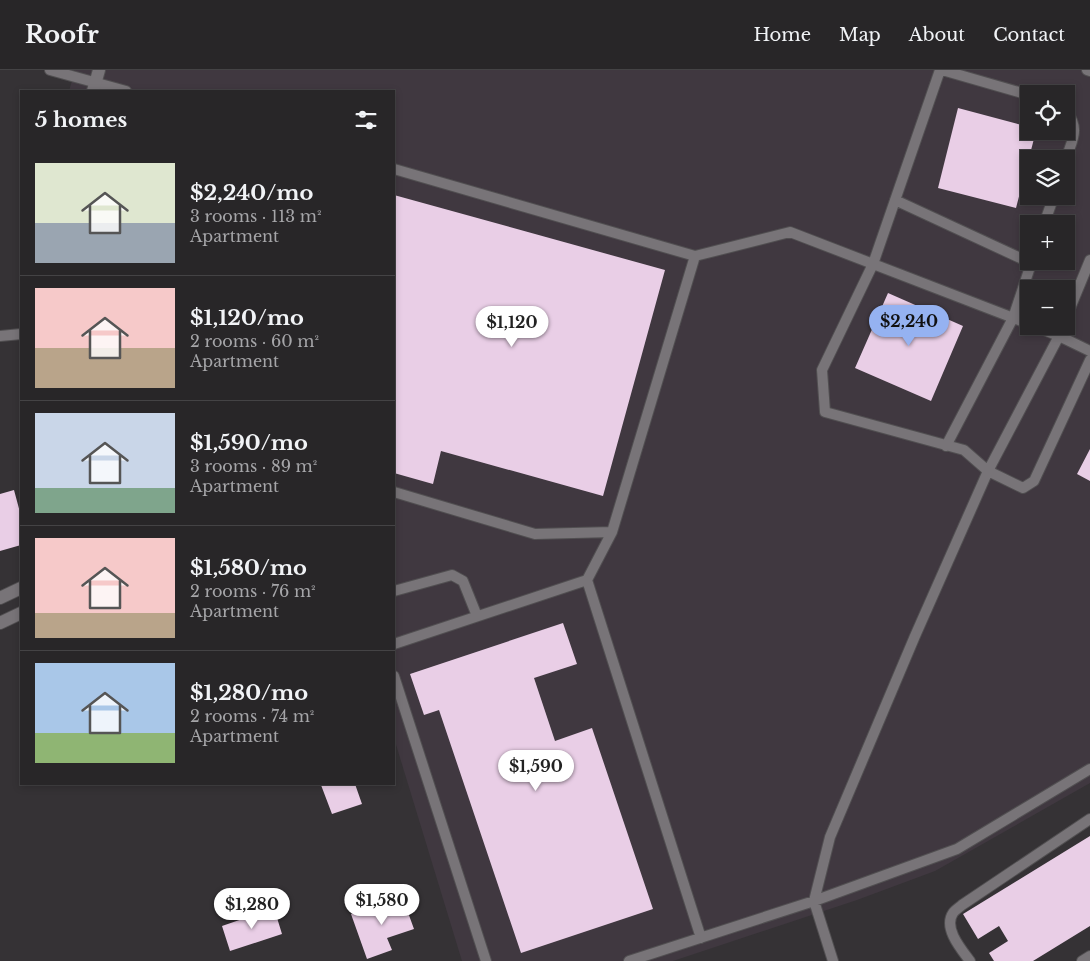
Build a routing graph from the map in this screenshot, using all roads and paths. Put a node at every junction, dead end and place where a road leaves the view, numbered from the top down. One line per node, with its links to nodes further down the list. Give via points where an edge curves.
1 (50, 70): 3 (lane)
2 (941, 70): 5 (lane); 7 (lane)
3 (96, 81): 4 (lane)
4 (123, 90)
5 (1020, 92)
6 (395, 169): 8 (lane)
7 (895, 200): 9 (lane); 11 (lane)
8 (695, 256): 11 (lane, via 790,232); 25 (lane)
9 (1020, 257)
10 (1090, 260): 13 (lane)
11 (873, 264): 14 (lane); 22 (lane, via 822,370 825,412)
12 (1029, 270): 14 (lane)
13 (1075, 296)
14 (1013, 318): 15 (lane); 22 (lane)
15 (1020, 321)
16 (20, 334): 19 (lane)
17 (1059, 335): 23 (lane)
18 (1067, 335): 20 (lane)
19 (0, 336)
20 (1090, 351)
21 (1090, 360): 23 (lane, via 1034,481 1023,488)
22 (946, 446): 23 (lane, via 964,450)
23 (988, 471): 37 (lane, via 914,636 830,837)
24 (395, 492): 25 (lane, via 535,534)
25 (612, 532): 26 (lane)
26 (587, 580): 31 (lane); 38 (lane)
27 (20, 588): 29 (street)
28 (395, 591): 31 (lane, via 452,575 463,581)
29 (0, 598)
30 (20, 612): 32 (street)
31 (477, 616): 33 (lane)
32 (0, 622)
33 (395, 644)
34 (395, 679): 40 (lane)
35 (1090, 770): 37 (lane, via 957,849)
36 (1090, 819): 43 (lane, via 952,914 950,928 954,939)
37 (814, 902): 38 (lane); 42 (lane)
38 (701, 938): 41 (lane)
39 (1090, 956): 44 (lane)
40 (486, 961)
41 (629, 961)
42 (833, 961)
43 (970, 961)
44 (1082, 961)

